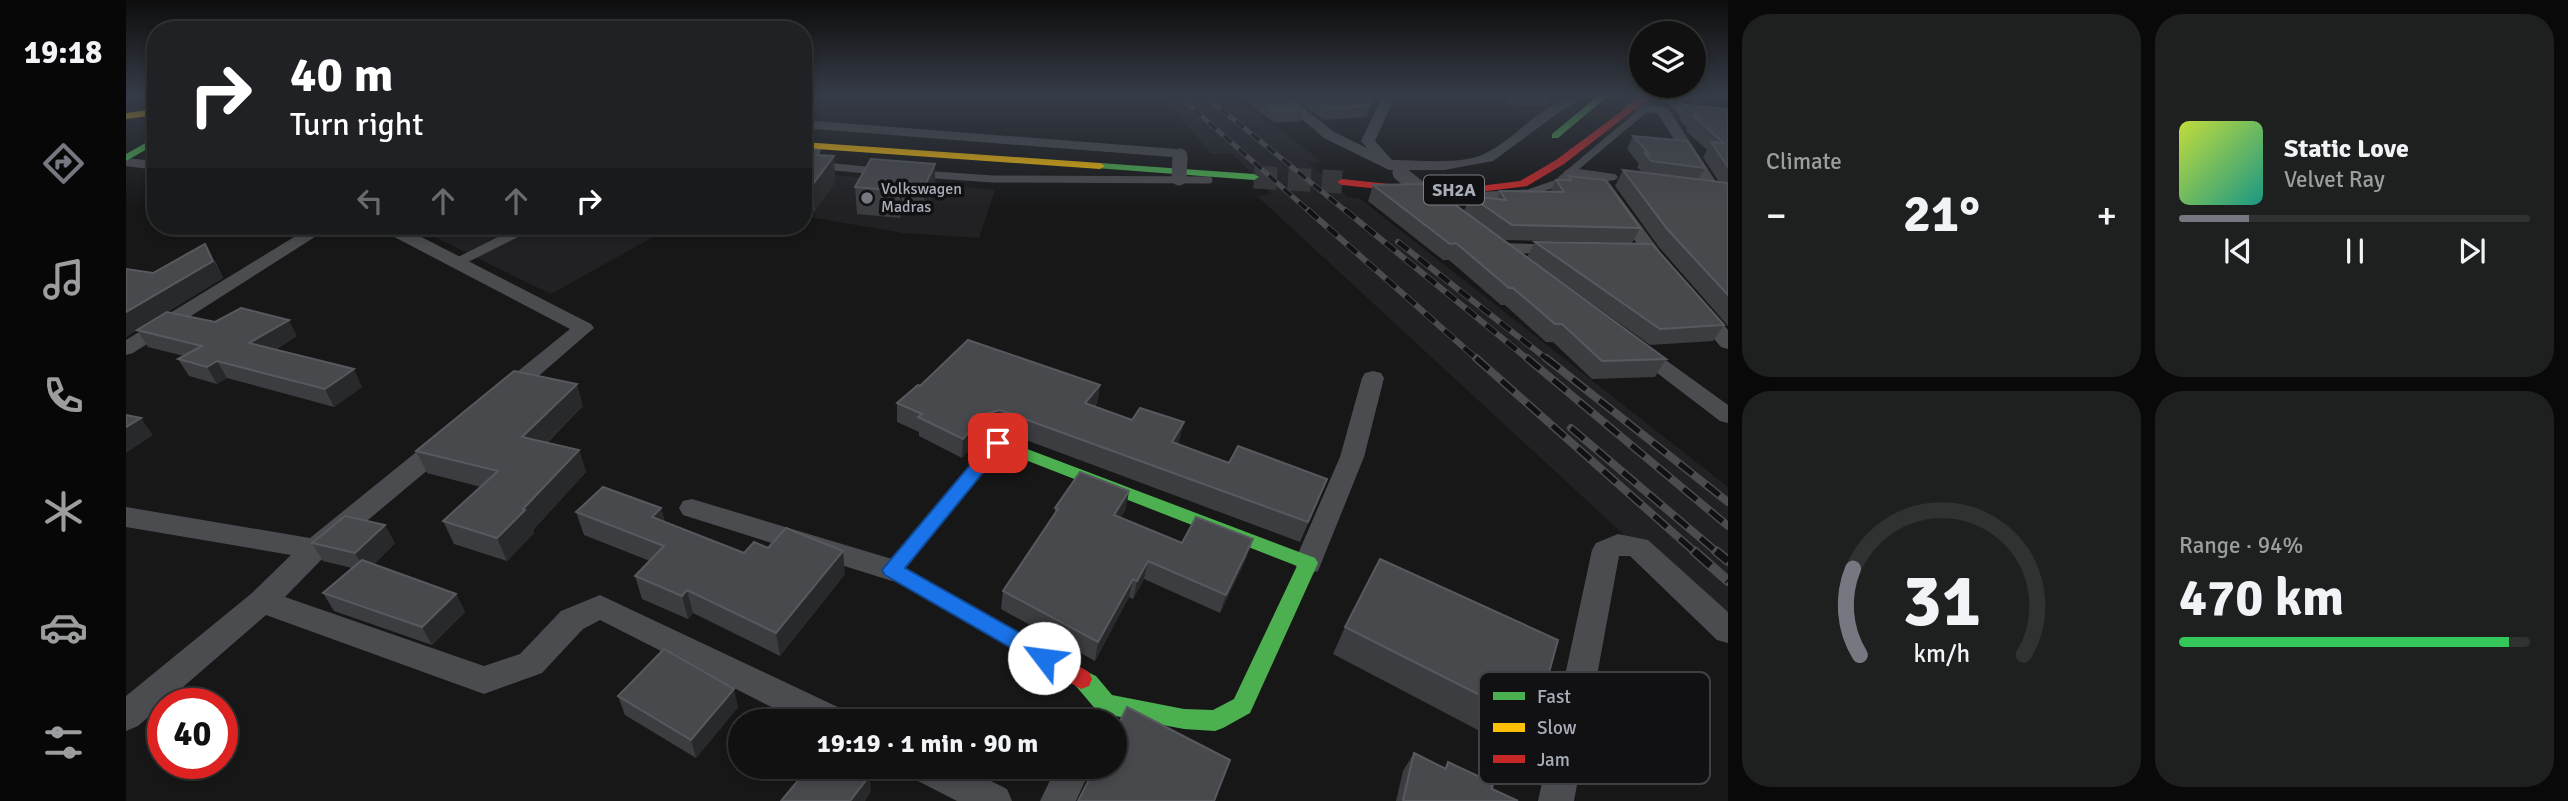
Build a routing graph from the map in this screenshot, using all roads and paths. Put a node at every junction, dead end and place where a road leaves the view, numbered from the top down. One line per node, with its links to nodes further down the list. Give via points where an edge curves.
1 (819, 133): 11 (main road, via 1248,171)
2 (924, 133): 23 (street, bridge, via 1176,153 1180,156)
3 (1327, 133): 16 (street)
4 (1371, 133): 16 (street, via 1368,141)
5 (1521, 133): 16 (street, via 1488,158)
6 (1559, 133): 10 (main road)
7 (1600, 133): 26 (main road, SH2A, via 1523,184 1471,190)
8 (1611, 133): 20 (lane)
9 (1678, 133): 28 (street)
10 (1546, 144)
11 (812, 146)
12 (147, 147): 13 (main road)
13 (126, 160): 14 (street)
14 (147, 164)
15 (812, 165): 17 (lane)
16 (1395, 169): 29 (street, bridge)
17 (883, 171)
18 (1326, 171): 19 (main road, SH2A, via 1467,180)
19 (1501, 173)
20 (1571, 173): 22 (street); 29 (lane, via 1546,188 1523,192)
21 (910, 174): 23 (lane)
22 (1596, 176): 24 (street); 36 (street)
23 (1179, 179): 25 (lane)
24 (1622, 179)
25 (1235, 181)
26 (1344, 185): 29 (lane)
27 (1688, 187): 28 (street)
28 (1721, 192)
29 (1429, 196): 30 (street)
30 (1448, 209)
31 (309, 235): 41 (street)
32 (405, 235): 37 (street)
33 (512, 235): 37 (lane)
34 (1583, 250): 38 (street, via 1497,245)
35 (1624, 251): 36 (street)
36 (1650, 252): 40 (street)
37 (458, 262): 43 (street, via 584,328)
38 (1535, 272)
39 (1621, 336): 44 (street)
40 (1728, 343)
41 (126, 349)
42 (1373, 377): 49 (street, via 1352,457)
43 (487, 408)
44 (1728, 416)
45 (466, 426): 48 (street)
46 (692, 508): 50 (street)
47 (126, 517): 48 (street)
48 (315, 549): 51 (street)
49 (1308, 563): 50 (main road, via 998,443); 56 (main road, via 1242,706 1215,721)
50 (892, 570): 55 (main road, via 1088,683)
51 (262, 601): 54 (street, via 484,680 531,664 572,620 600,607); 57 (street)
52 (1728, 631): 53 (street, via 1638,547 1618,544 1606,550)
53 (1582, 672)
54 (808, 709)
55 (1099, 709)
56 (1127, 715)
57 (126, 716)
58 (950, 779): 60 (street)
59 (1069, 779): 61 (street)
60 (994, 801)
61 (1058, 801)

